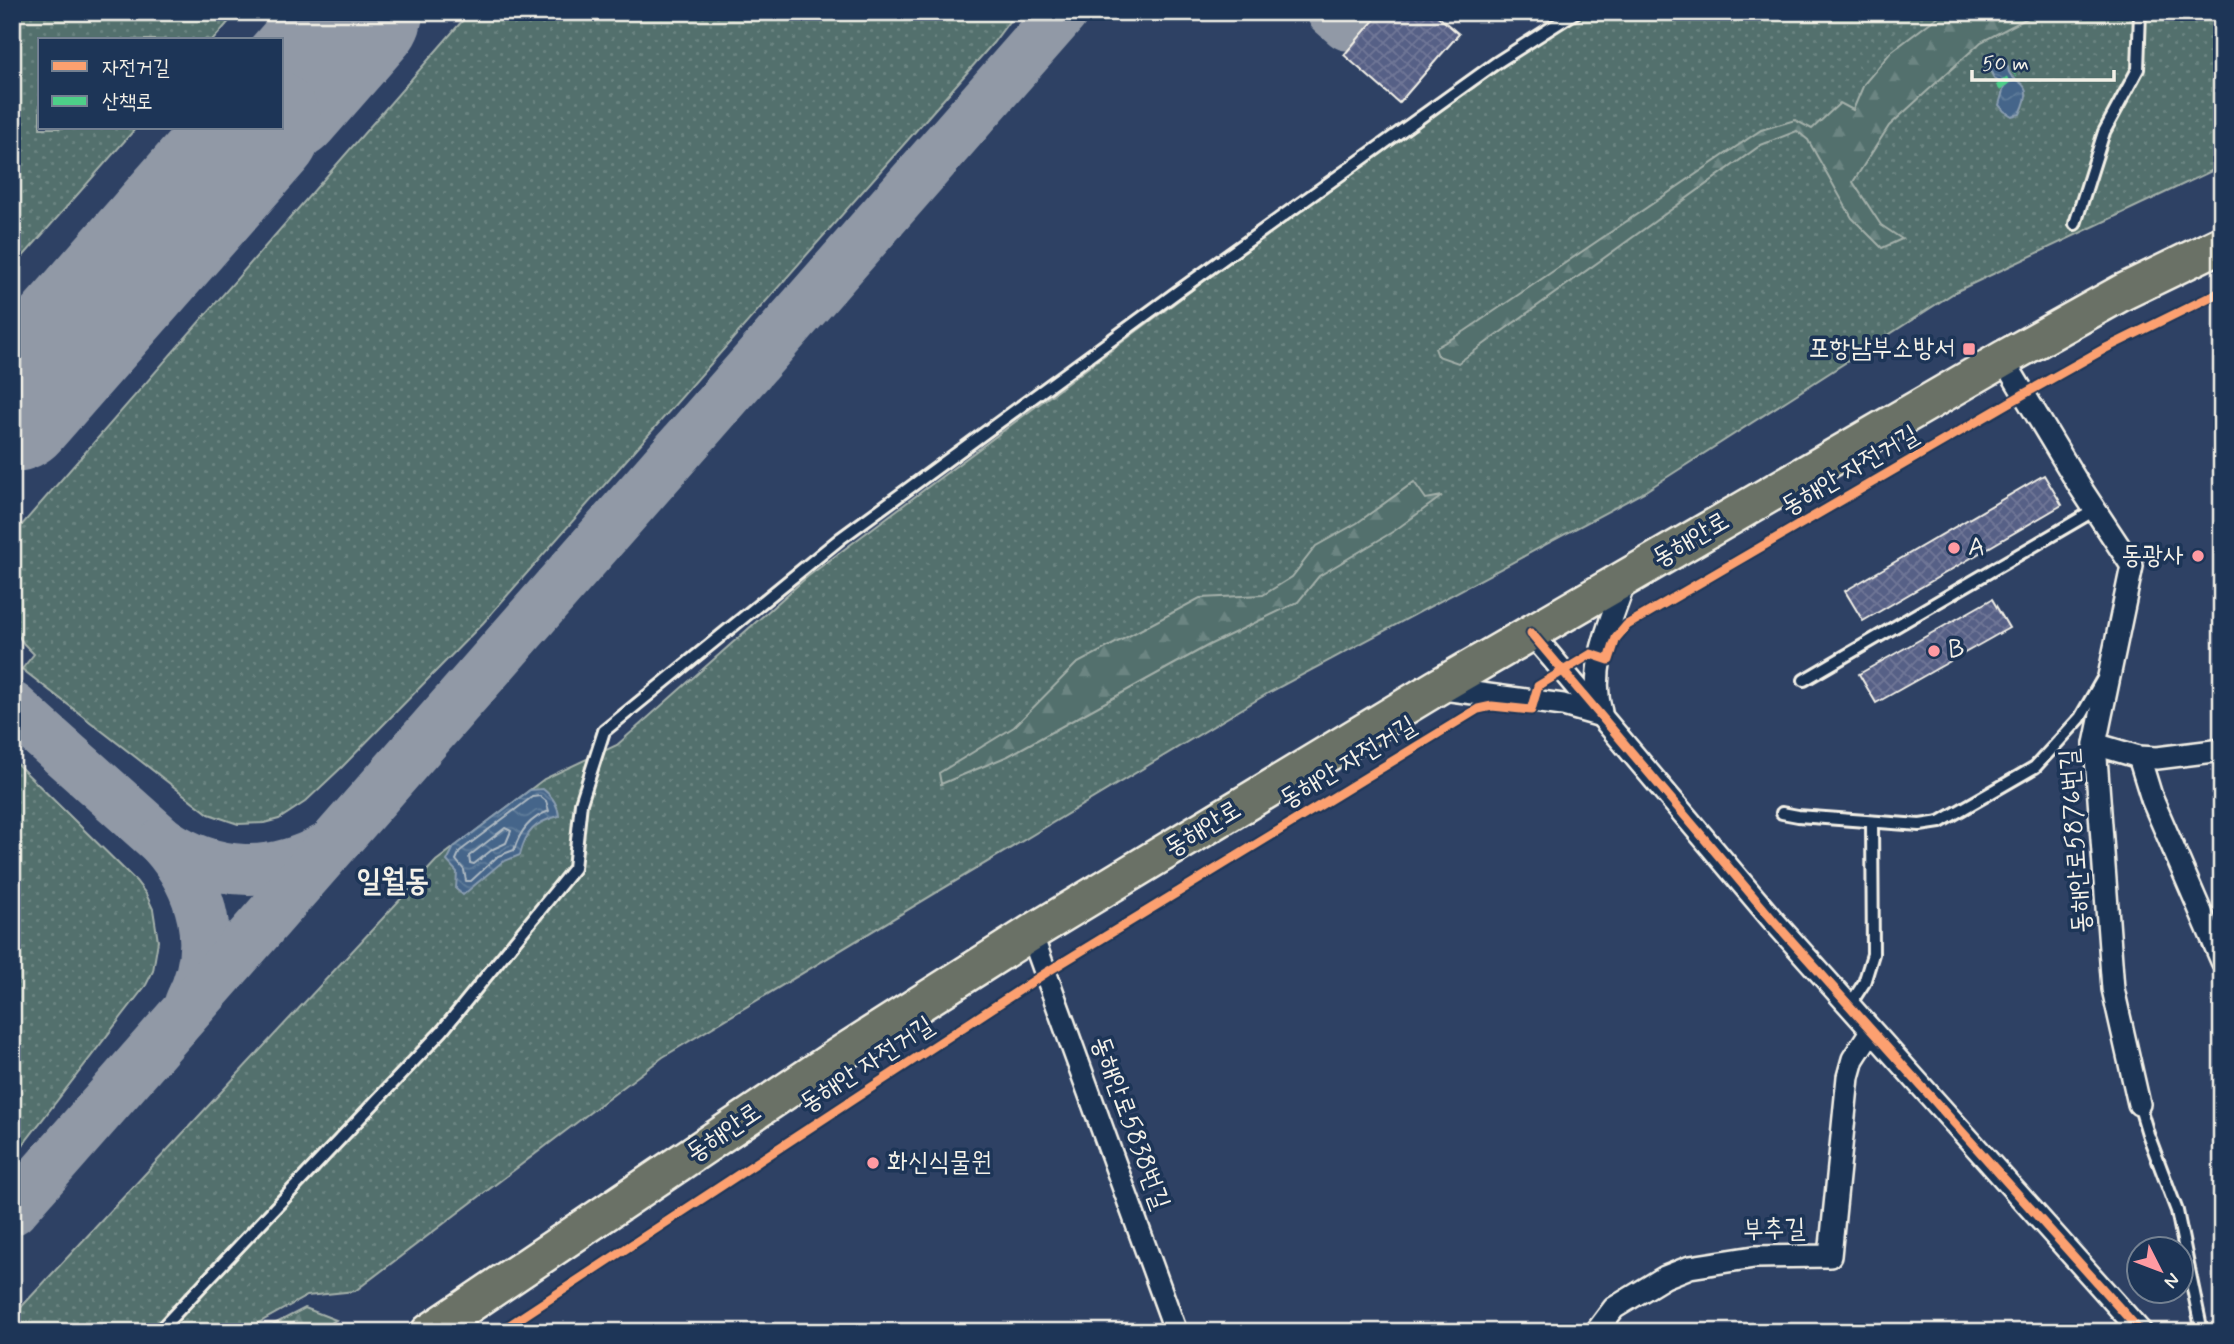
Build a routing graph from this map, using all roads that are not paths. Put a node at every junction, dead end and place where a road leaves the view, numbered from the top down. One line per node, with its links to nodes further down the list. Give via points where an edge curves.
1 (1576, 12): 24 (lane, via 1474,79 841,538 604,730 581,803 574,868 442,1031)
2 (2140, 12): 3 (lane, via 2138,68 2104,132)
3 (2075, 224)
4 (2222, 244): 5 (main road, 동해안로, via 2123,292)
5 (2004, 359): 6 (street, 동해안로5876번길); 7 (main road, 동해안로)
6 (2095, 510): 9 (street, 동해안로5876번길, via 2132,566); 10 (lane)
7 (1626, 578): 8 (main road, 동해안로); 12 (street, via 1600,656 1596,684)
8 (1531, 633): 11 (main road, 동해안로); 12 (street)
9 (2111, 663): 13 (lane); 14 (street, 동해안로5876번길)
10 (1804, 680)
11 (1436, 688): 12 (street, via 1563,705); 19 (main road, 동해안로)
12 (1602, 717): 21 (street)
13 (2081, 718): 14 (lane); 18 (lane, via 2029,771 1940,822)
14 (2101, 742): 16 (street); 23 (street, 동해안로5876번길, via 2113,989)
15 (2222, 750): 16 (street)
16 (2140, 757): 20 (street, via 2156,808)
17 (1782, 813): 18 (lane)
18 (1872, 822): 21 (lane, via 1872,954 1864,983)
19 (1031, 933): 25 (main road, 동해안로, via 844,1052); 26 (street, 동해안로5838번길)
20 (2222, 961)
21 (1849, 1006): 22 (street)
22 (1871, 1031): 27 (street, 부추길, via 1853,1059 1848,1077 1830,1256 1754,1257 1689,1267 1614,1308); 28 (street)
23 (2139, 1104): 29 (lane, via 2177,1211)
24 (158, 1332)
25 (429, 1332)
26 (1176, 1332)
27 (1596, 1332)
28 (2141, 1332)
29 (2203, 1332)

